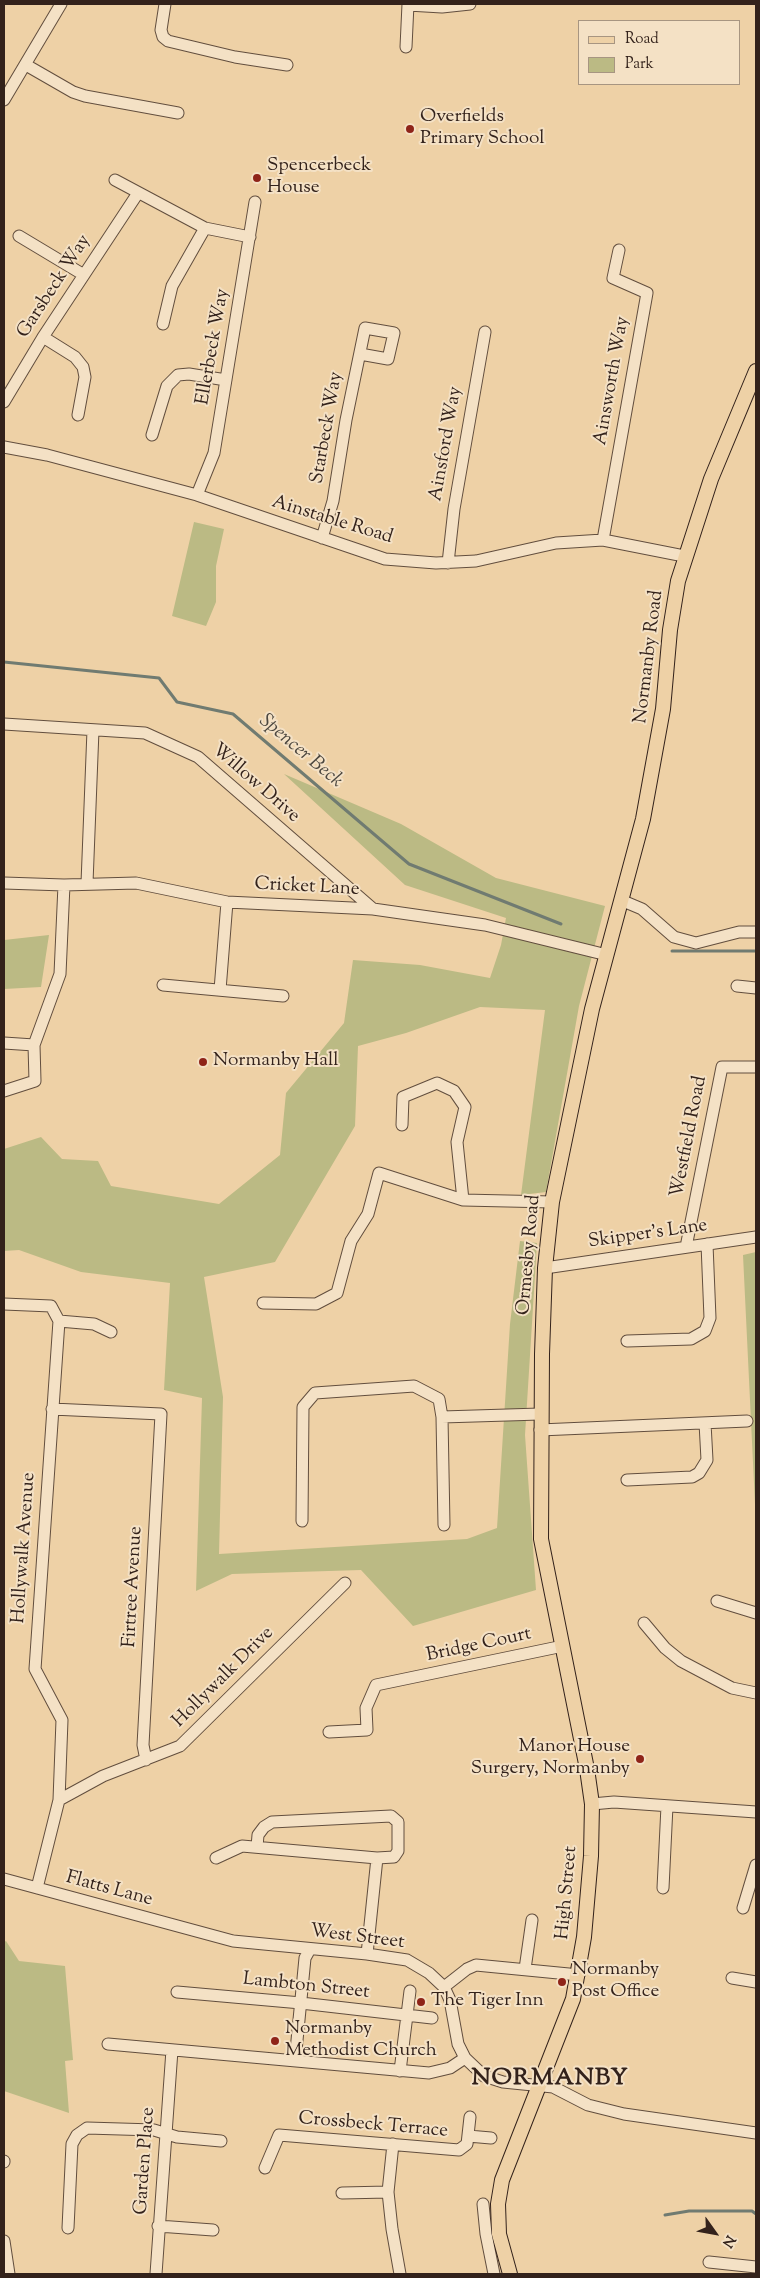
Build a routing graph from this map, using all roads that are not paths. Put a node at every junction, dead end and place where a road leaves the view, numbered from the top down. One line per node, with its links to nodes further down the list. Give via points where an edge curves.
1 (61, 4): 6 (street)
2 (165, 4): 7 (street, via 161,30 163,38 168,41)
3 (408, 4): 4 (street, via 442,7); 5 (street)
4 (470, 4)
5 (406, 47)
6 (26, 65): 8 (street); 9 (street, via 85,96)
7 (287, 65)
8 (4, 100)
9 (178, 114)
10 (115, 180): 11 (street)
11 (138, 193): 13 (street); 17 (street, Garsbeck Way)
12 (256, 202): 15 (street, Ellerbeck Way)
13 (205, 228): 15 (street); 18 (street, via 172,286)
14 (19, 236): 17 (street)
15 (250, 237): 23 (street, Ellerbeck Way)
16 (619, 250): 31 (street, Ainsworth Way, via 612,278 646,292)
17 (84, 275): 20 (street, Garsbeck Way)
18 (163, 324)
19 (485, 332): 33 (street, Ainsford Way, via 454,509)
20 (43, 337): 24 (street, Garsbeck Way); 26 (street, via 75,357 83,367 85,377)
21 (360, 354): 30 (street, Starbeck Way, via 333,502)
22 (756, 371): 32 (main road, Normanby Road, via 711,479)
23 (226, 380): 27 (street, via 178,375 167,386); 29 (street, Ellerbeck Way, via 214,453)
24 (8, 384): 25 (street, Garsbeck Way)
25 (4, 402)
26 (78, 415)
27 (152, 435)
28 (4, 447): 29 (street, Ainstable Road, via 47,455)
29 (197, 495): 30 (street, Ainstable Road)
30 (322, 538): 33 (street, Ainstable Road, via 385,559)
31 (603, 540): 32 (street, Ainstable Road); 33 (street, Ainstable Road, via 556,543 476,561)
32 (684, 556): 39 (main road, Normanby Road, via 673,606 663,710 643,818)
33 (448, 563)
34 (4, 724): 35 (street, Willow Drive)
35 (93, 730): 37 (street); 41 (street, Willow Drive, via 145,734 198,757)
36 (4, 883): 38 (street, Cricket Lane)
37 (86, 883): 38 (street, Cricket Lane); 40 (street, Cricket Lane, via 136,883)
38 (64, 885): 50 (street, via 60,974)
39 (623, 901): 42 (street, via 642,909 674,937 696,942 739,932); 43 (main road, Normanby Road)
40 (227, 902): 41 (street, Cricket Lane); 47 (street)
41 (373, 909): 43 (street, Cricket Lane, via 485,925)
42 (756, 932)
43 (606, 955): 55 (main road, Ormesby Road)
44 (163, 985): 47 (street)
45 (737, 986): 46 (street)
46 (756, 988)
47 (220, 990): 48 (street)
48 (283, 996)
49 (4, 1043): 50 (street)
50 (34, 1045): 52 (street, via 35,1081)
51 (756, 1067): 58 (street, Westfield Road, via 722,1067)
52 (4, 1091)
53 (402, 1125): 54 (street, via 403,1097 437,1083 454,1091 465,1107 457,1142)
54 (463, 1200): 55 (street); 60 (street, via 378,1174 368,1214 351,1241 337,1293 316,1304)
55 (552, 1202): 59 (main road, Ormesby Road)
56 (756, 1237): 57 (street, Skipper's Lane)
57 (707, 1244): 58 (street, Skipper's Lane); 64 (street, via 710,1318 705,1332 691,1339)
58 (686, 1247): 59 (street, Skipper's Lane)
59 (545, 1268): 66 (main road, Ormesby Road)
60 (262, 1303)
61 (4, 1304): 62 (street, via 51,1306)
62 (59, 1321): 63 (street, via 94,1324); 65 (street, Hollywalk Avenue)
63 (111, 1332)
64 (627, 1341)
65 (52, 1409): 82 (street, Firtree Avenue, via 161,1414 143,1745); 83 (street, Hollywalk Avenue, via 35,1668 62,1720)
66 (540, 1414): 67 (street); 70 (main road, Ormesby Road)
67 (442, 1417): 72 (street, via 439,1399 414,1386 315,1393 303,1407); 73 (street)
68 (747, 1421): 69 (street)
69 (705, 1423): 70 (street); 71 (street, via 707,1460 699,1473 692,1477)
70 (540, 1430): 74 (main road, Ormesby Road, via 539,1511)
71 (627, 1480)
72 (302, 1521)
73 (444, 1525)
74 (544, 1563): 79 (main road, High Street)
75 (345, 1583): 82 (street, Hollywalk Drive, via 180,1746)
76 (717, 1601): 77 (street)
77 (756, 1613)
78 (644, 1622): 80 (street, via 665,1648 681,1661 724,1685)
79 (563, 1646): 81 (street, Bridge Court, via 376,1684 366,1708 368,1730); 84 (main road, High Street)
80 (756, 1693)
81 (329, 1732)
82 (146, 1760): 83 (street, Hollywalk Drive, via 102,1776)
83 (59, 1800): 92 (street, Hollywalk Avenue)
84 (592, 1804): 85 (street, via 614,1802); 100 (main road, High Street)
85 (667, 1806): 86 (street); 93 (street)
86 (756, 1812)
87 (257, 1847): 88 (street, via 242,1846); 89 (street); 89 (street, via 258,1835 264,1826 272,1822 390,1816 398,1822 398,1851 394,1857)
88 (216, 1858)
89 (377, 1858): 98 (street)
90 (756, 1865): 94 (street)
91 (4, 1879): 92 (street, Flatts Lane)
92 (36, 1888): 96 (street, Flatts Lane)
93 (662, 1888)
94 (743, 1908)
95 (532, 1920): 99 (street)
96 (206, 1934): 97 (street, West Street)
97 (307, 1954): 98 (street, West Street); 106 (street)
98 (367, 1954): 103 (street, West Street, via 407,1960 429,1973)
99 (525, 1969): 100 (street); 103 (street, via 476,1965 467,1968)
100 (579, 1975): 114 (main road, High Street, via 565,2023)
101 (732, 1978): 102 (street)
102 (756, 1982)
103 (444, 1988): 111 (street, via 450,2000 458,2044)
104 (410, 1991): 107 (street)
105 (176, 1992): 106 (street, Lambton Street)
106 (301, 2003): 107 (street, Lambton Street); 112 (street)
107 (408, 2015): 108 (street, Lambton Street); 113 (street)
108 (432, 2018)
109 (108, 2044): 110 (street)
110 (172, 2050): 112 (street); 117 (street, Garden Place)
111 (465, 2058): 113 (street, via 442,2071); 114 (street, via 484,2076 502,2082)
112 (296, 2061): 113 (street)
113 (400, 2071)
114 (540, 2085): 116 (street, via 553,2087 601,2109); 132 (main road, High Street, via 502,2180 498,2204 500,2234)
115 (470, 2117): 119 (street)
116 (756, 2133)
117 (165, 2134): 120 (street); 126 (street, Garden Place); 127 (street, via 154,2130 87,2128 77,2135 70,2155)
118 (491, 2138): 119 (street, Crossbeck Terrace)
119 (468, 2140): 121 (street, Crossbeck Terrace, via 459,2150)
120 (221, 2141)
121 (394, 2144): 122 (street, Crossbeck Terrace, via 279,2136); 123 (street)
122 (265, 2168)
123 (388, 2192): 124 (street); 135 (street)
124 (342, 2193)
125 (483, 2204): 136 (street)
126 (158, 2226): 128 (street); 134 (street, Garden Place)
127 (68, 2228)
128 (213, 2230)
129 (4, 2241): 133 (street)
130 (709, 2262): 131 (street)
131 (756, 2267)
132 (509, 2272): 136 (street)
133 (9, 2274)
134 (156, 2274)
135 (400, 2274)
136 (490, 2274)

